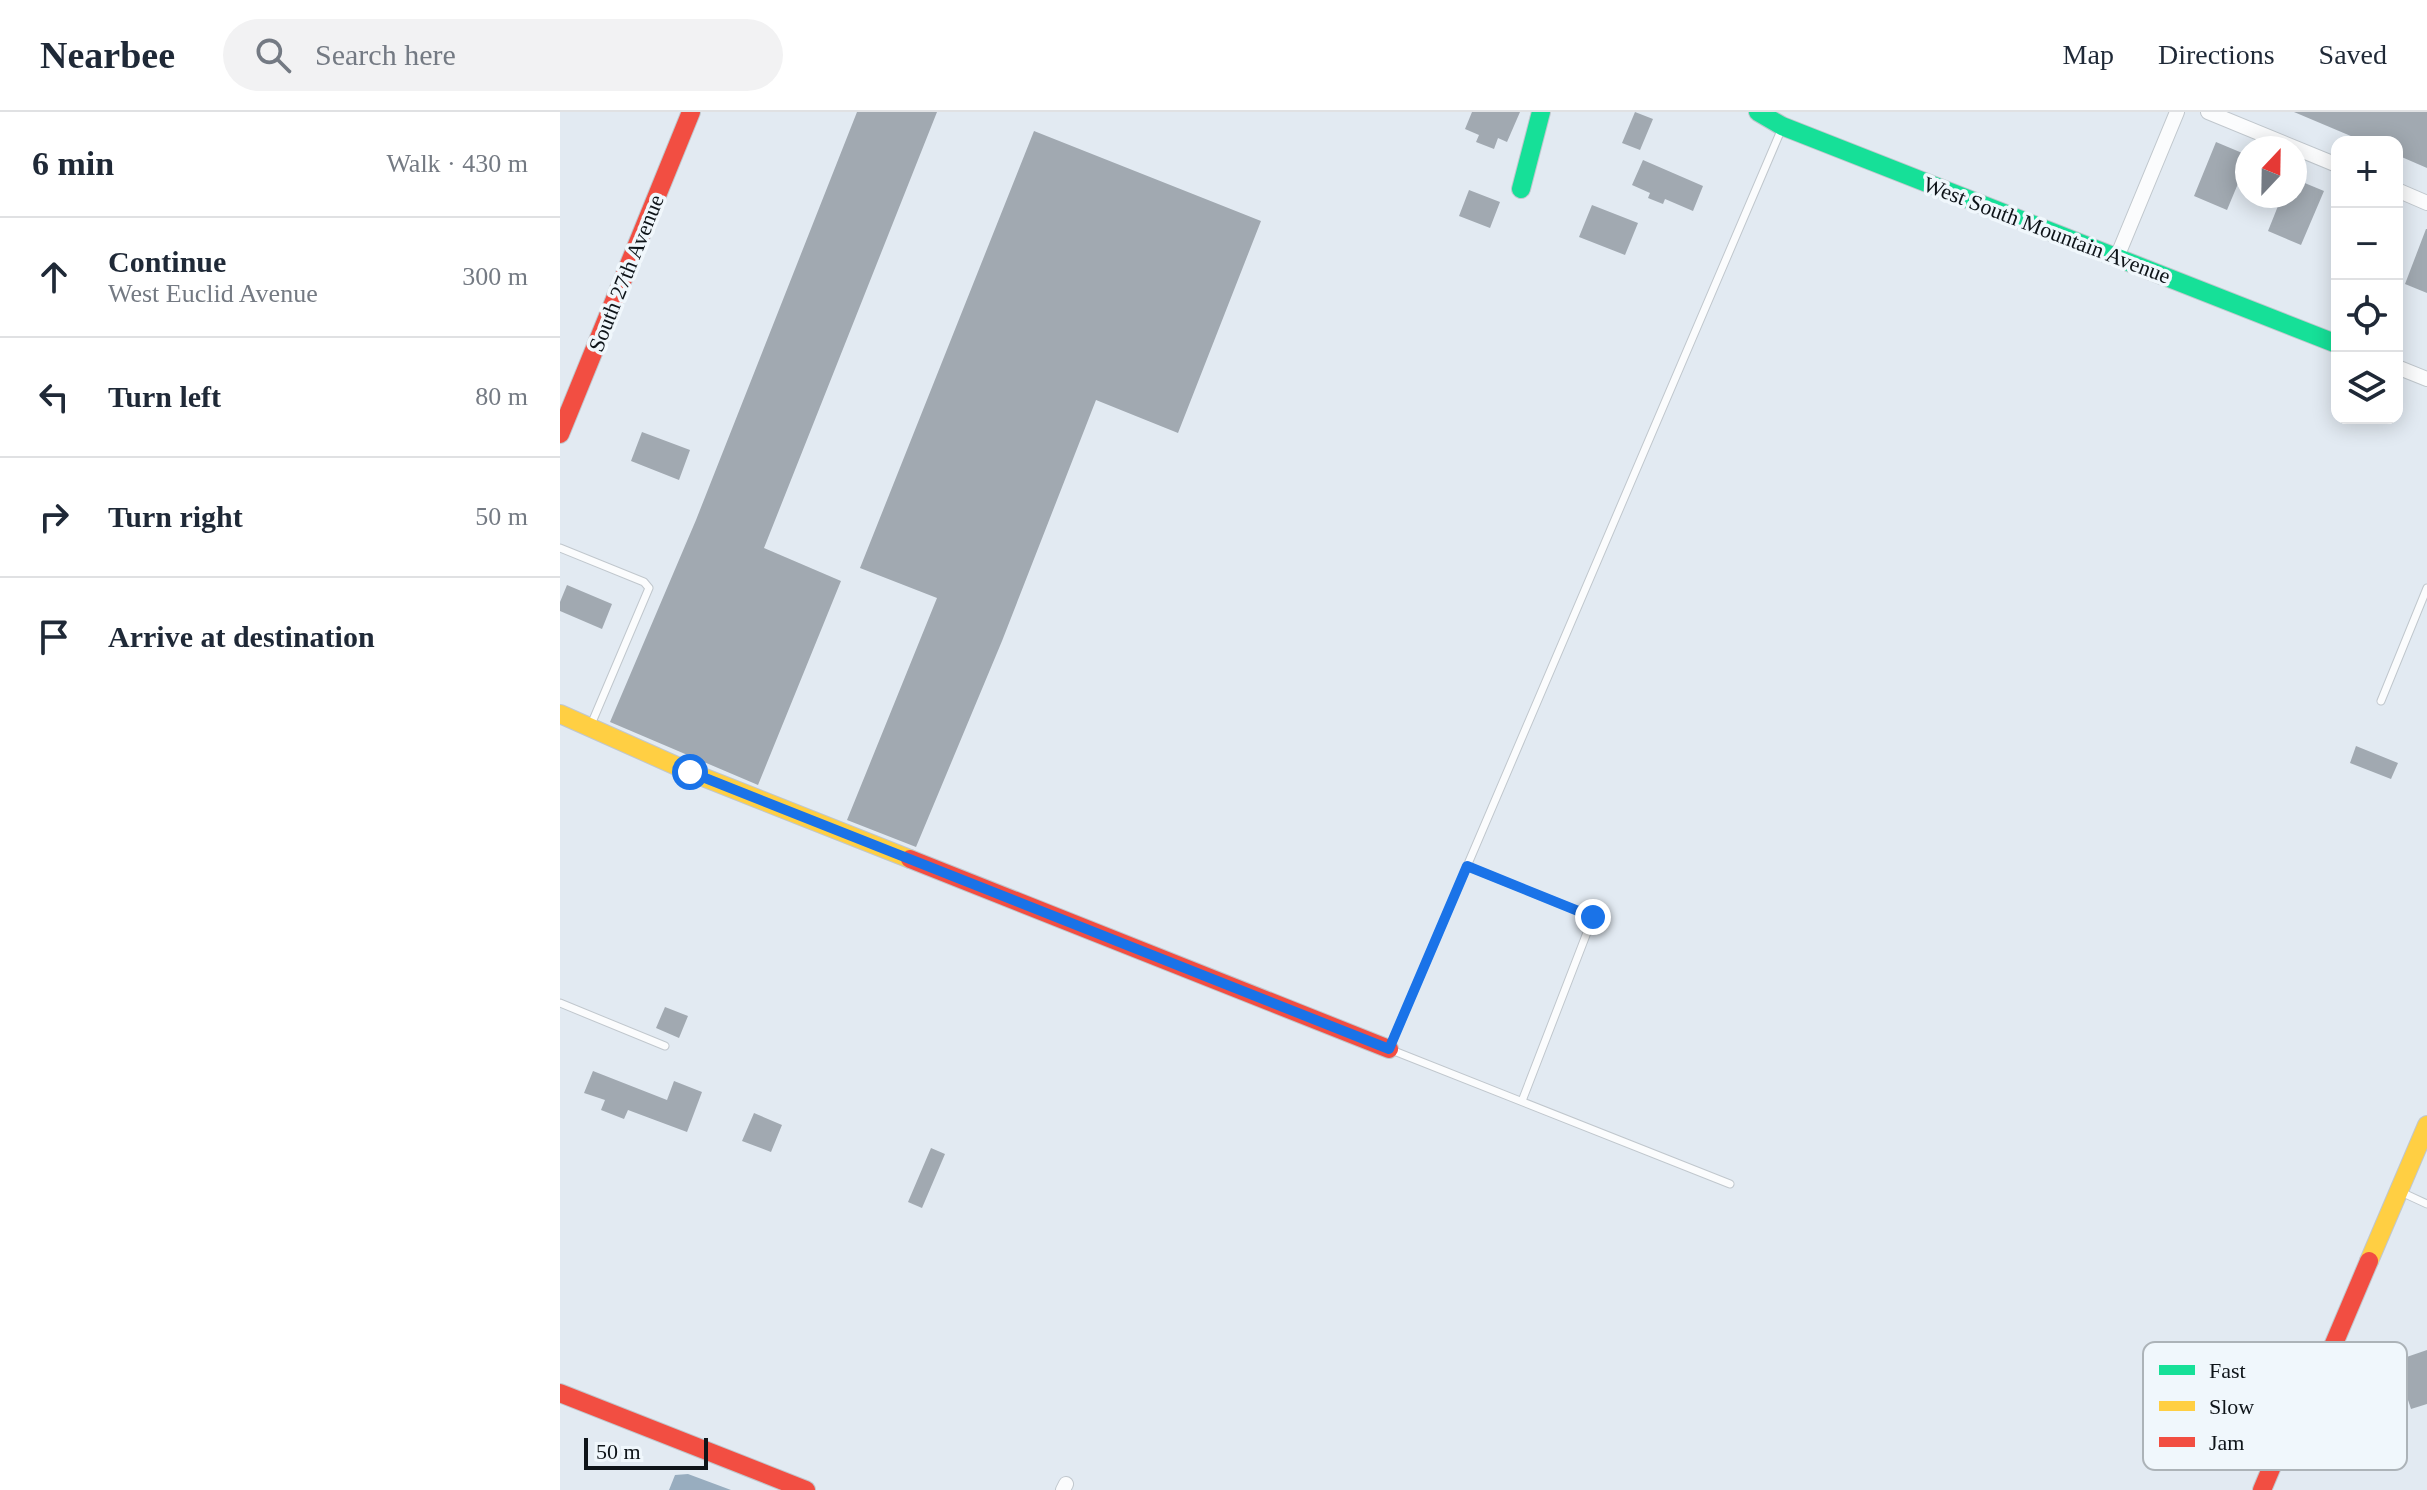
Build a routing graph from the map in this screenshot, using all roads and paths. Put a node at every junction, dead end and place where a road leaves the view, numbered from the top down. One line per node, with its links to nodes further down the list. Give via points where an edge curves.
1 (691, 112): 15 (street, South 27th Avenue)
2 (1541, 112): 8 (street)
3 (1758, 112): 6 (street, West South Mountain Avenue)
4 (2177, 112): 11 (street)
5 (2208, 112): 7 (street)
6 (1782, 126): 11 (street, West South Mountain Avenue); 21 (lane)
7 (2331, 163)
8 (1521, 189)
9 (2403, 193): 10 (street)
10 (2427, 203)
11 (2117, 257): 12 (street, West South Mountain Avenue)
12 (2331, 342)
13 (2403, 369): 14 (street)
14 (2427, 379)
15 (560, 434)
16 (560, 548): 20 (lane, via 649,588)
17 (2427, 588): 18 (lane)
18 (2381, 701)
19 (560, 714): 20 (street)
20 (590, 727): 24 (street, via 690,772)
21 (1467, 866): 24 (lane); 25 (lane, via 1593,917)
22 (560, 1003): 23 (lane)
23 (665, 1046)
24 (1389, 1049): 25 (lane)
25 (1522, 1101): 27 (lane)
26 (2427, 1125): 28 (street)
27 (1730, 1184)
28 (2399, 1192): 29 (lane); 30 (street)
29 (2427, 1204)
30 (2335, 1342)
31 (560, 1393): 33 (street)
32 (2270, 1470): 34 (street)
33 (806, 1490)
34 (2262, 1490)

